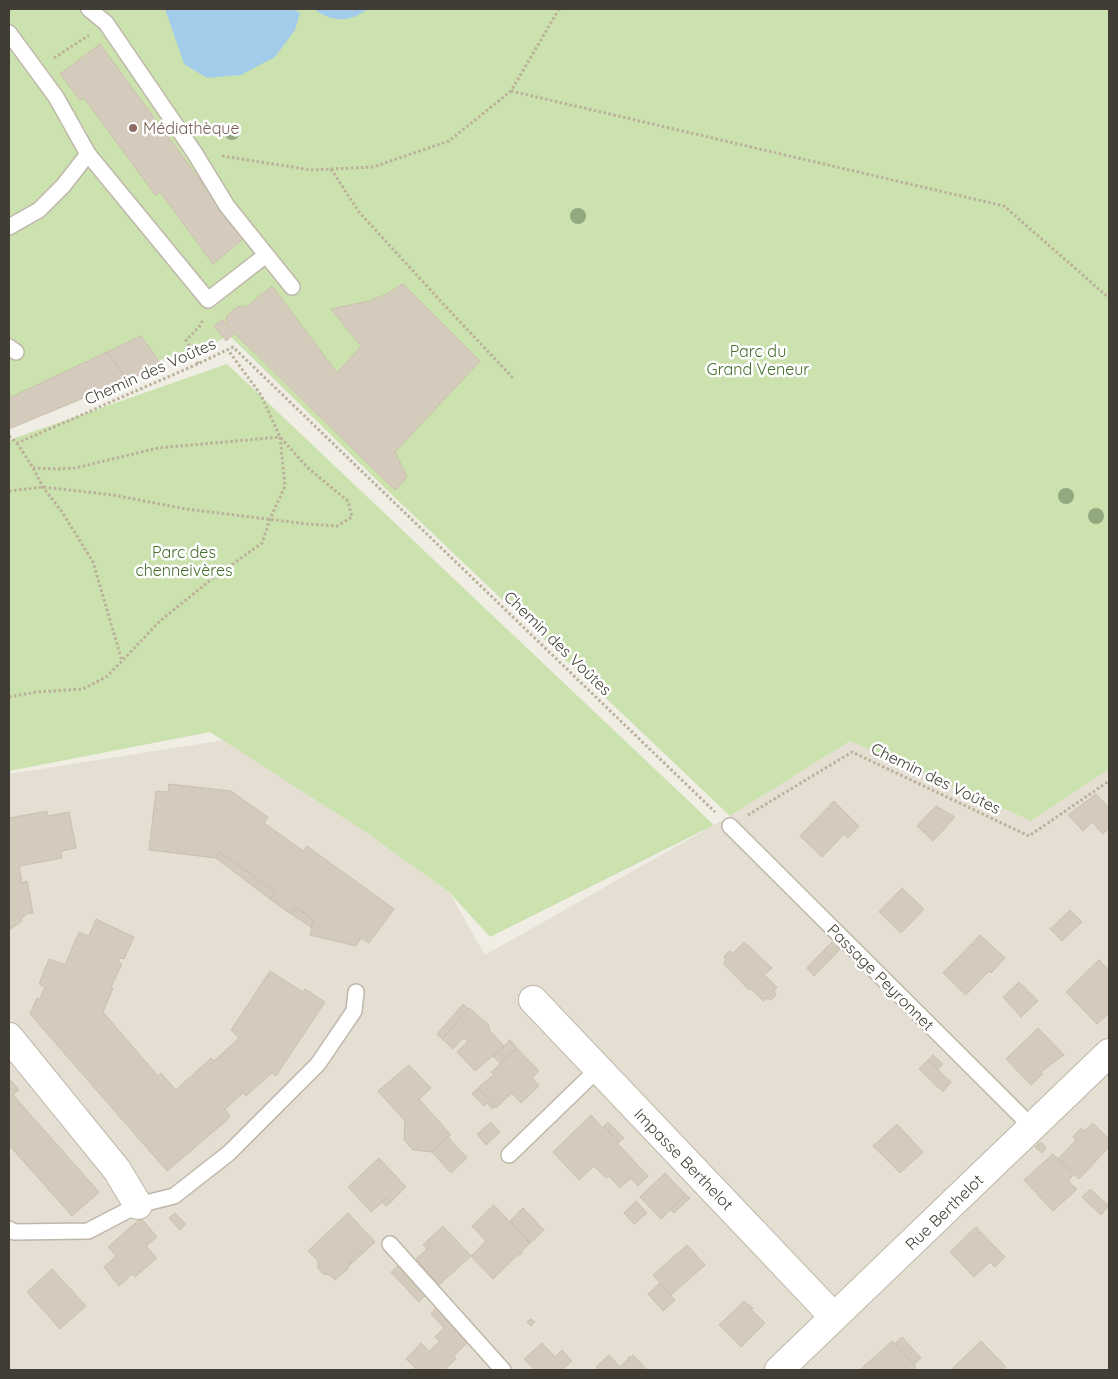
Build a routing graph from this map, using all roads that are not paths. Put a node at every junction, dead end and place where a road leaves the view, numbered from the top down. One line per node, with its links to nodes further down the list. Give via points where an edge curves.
1 (89, 9): 5 (lane, via 106,24 227,206)
2 (9, 32): 3 (lane, via 56,97)
3 (88, 154): 4 (lane, via 39,210); 5 (lane, via 208,300)
4 (9, 228)
5 (266, 255): 6 (lane)
6 (292, 287)
7 (730, 826): 13 (lane, Passage Peyronnet)
8 (356, 992): 15 (lane, via 354,1011 318,1064 228,1153 174,1196)
9 (533, 1000): 12 (street, Impasse Berthelot)
10 (9, 1037): 15 (street, via 117,1170)
11 (1109, 1053): 13 (street, Rue Berthelot)
12 (598, 1068): 14 (lane); 18 (street, Impasse Berthelot)
13 (1032, 1127): 18 (street, Rue Berthelot)
14 (509, 1155)
15 (138, 1205): 16 (lane, via 88,1231 14,1232)
16 (9, 1229)
17 (390, 1244): 19 (lane)
18 (834, 1317): 20 (street, Rue Berthelot)
19 (503, 1370)
20 (779, 1370)

